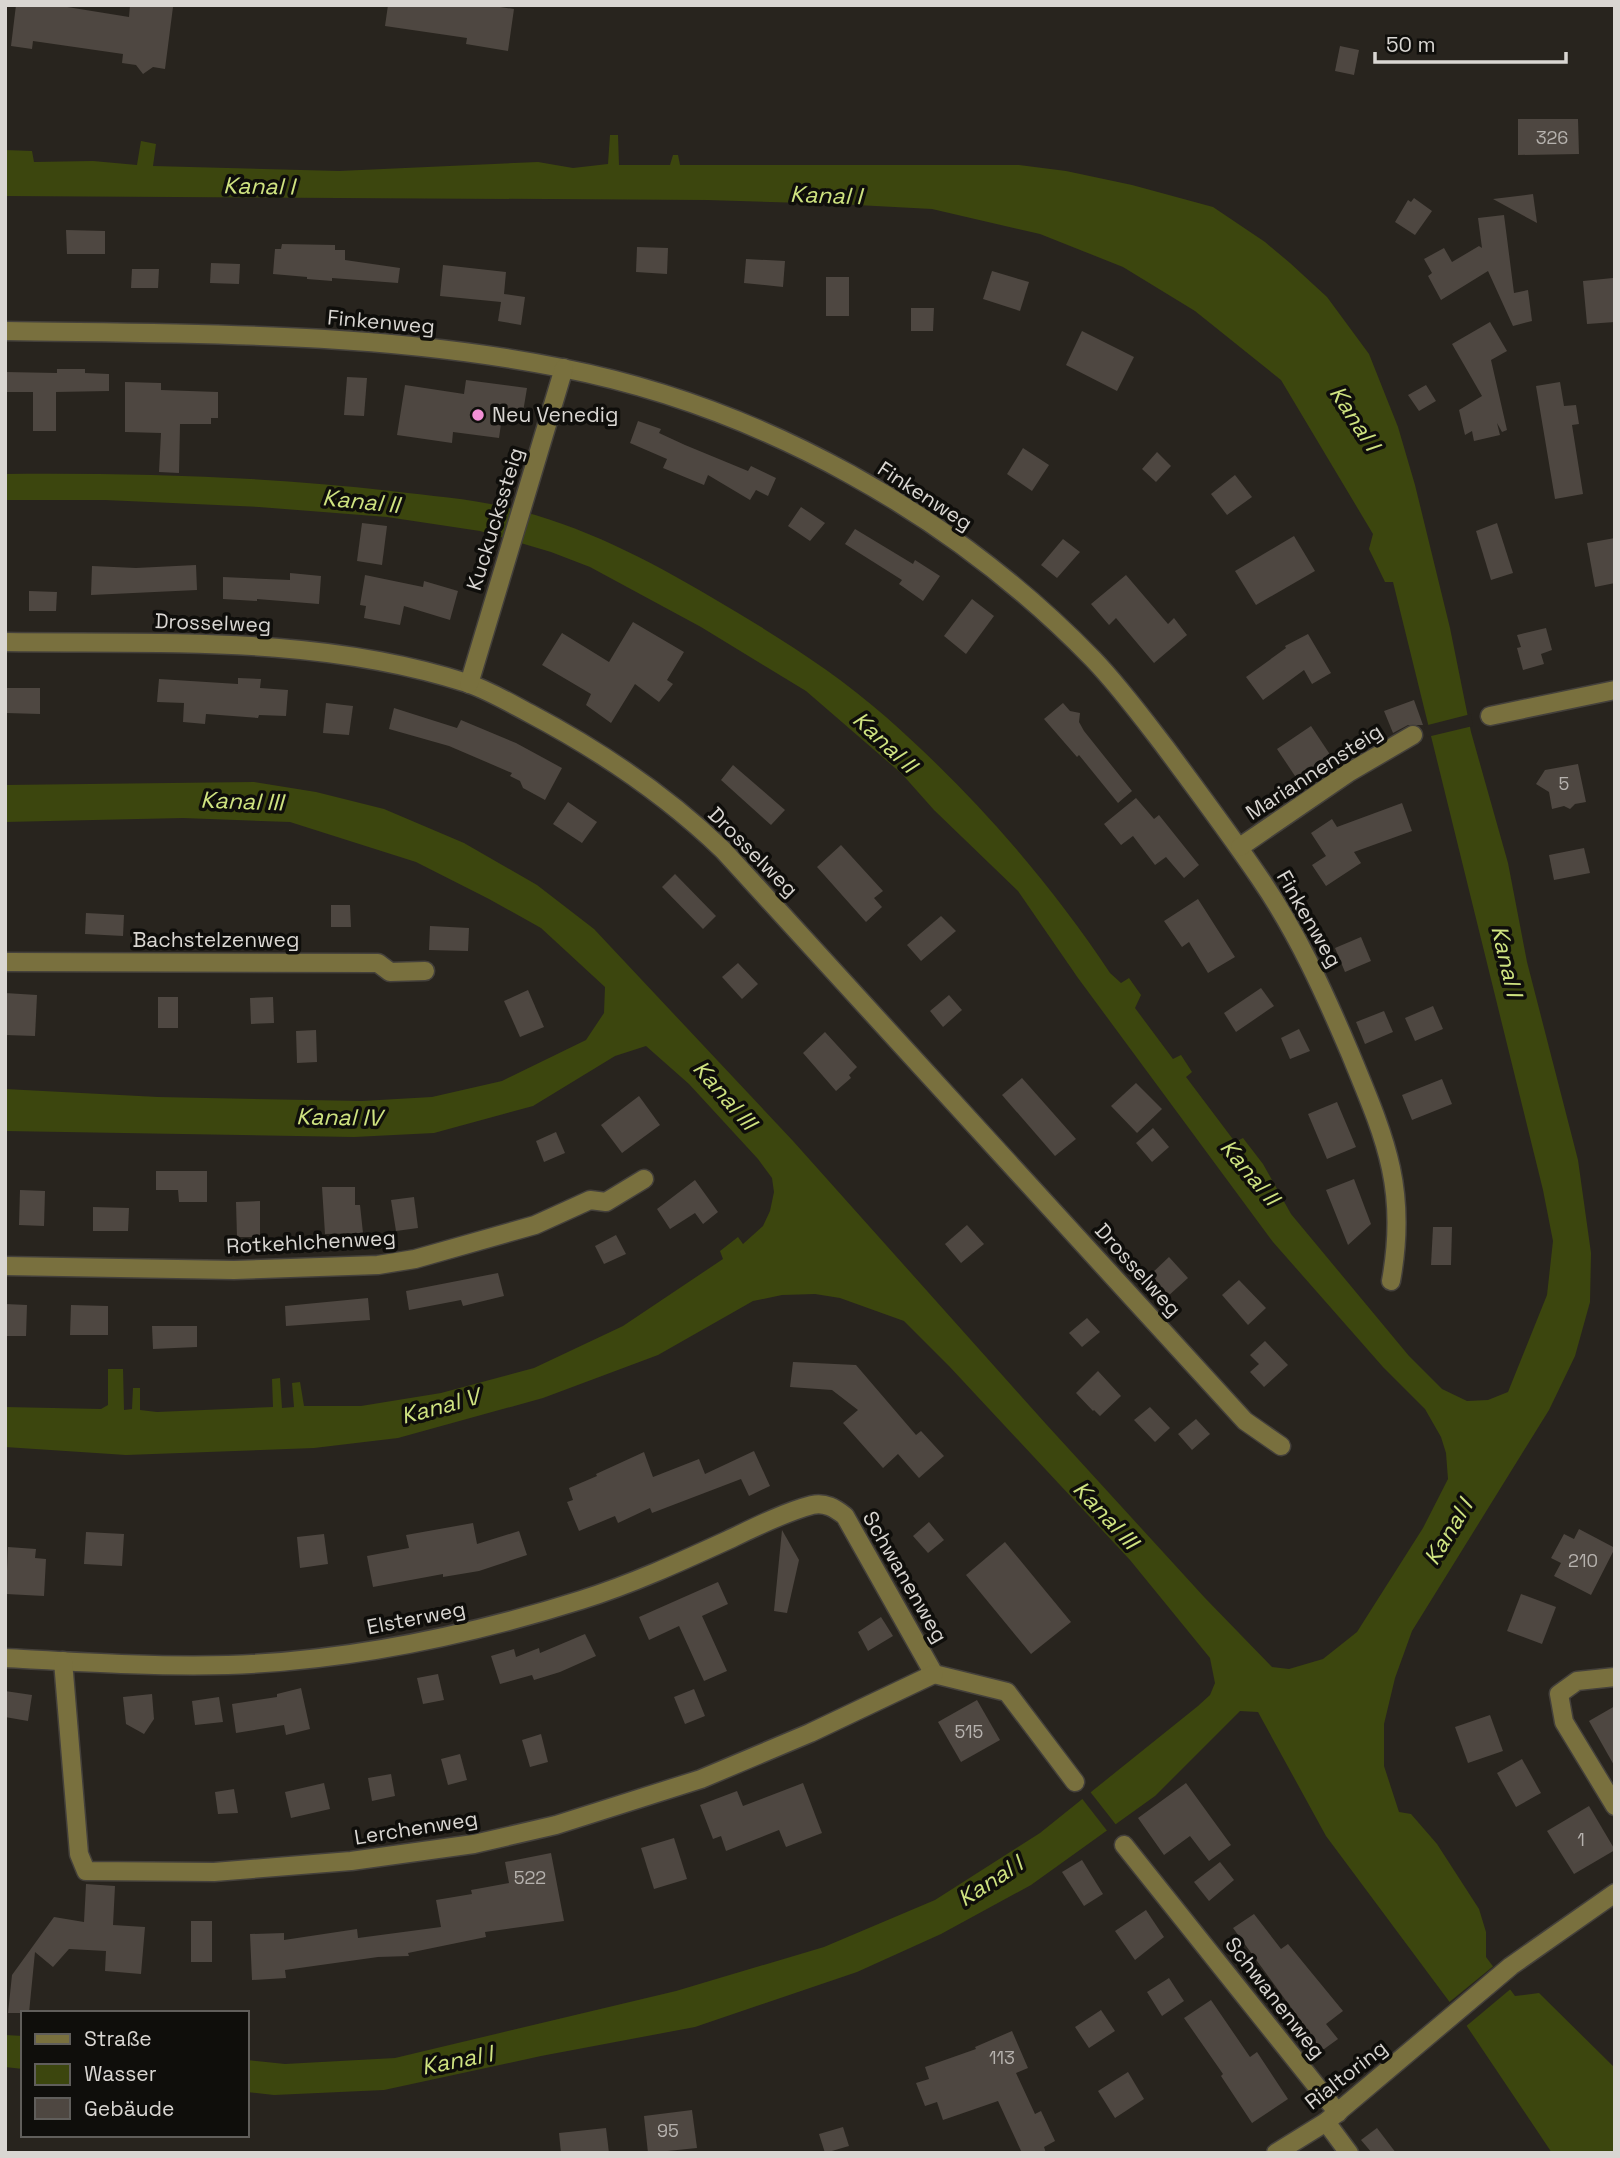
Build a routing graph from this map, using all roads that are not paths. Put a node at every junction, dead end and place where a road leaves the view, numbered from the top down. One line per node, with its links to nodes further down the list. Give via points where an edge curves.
1 (5, 331): 2 (street, Finkenweg, via 376,343)
2 (564, 368): 4 (street, Kuckuckssteig); 8 (street, Finkenweg, via 682,401 805,451 905,509 998,572 1096,662)
3 (5, 642): 4 (street, Drosselweg, via 284,648 405,667)
4 (469, 684): 14 (street, Drosselweg, via 616,764 705,832 1245,1421)
5 (1615, 690): 6 (street)
6 (1490, 716)
7 (1413, 735): 8 (street, Mariannensteig, via 1348,773)
8 (1240, 848): 13 (street, Finkenweg, via 1302,946 1377,1118 1397,1202 1398,1237)
9 (5, 962): 10 (street, Bachstelzenweg, via 378,963 390,972)
10 (425, 971)
11 (643, 1179): 12 (street, Rotkehlchenweg, via 606,1202 590,1200 536,1225 378,1265 234,1270)
12 (5, 1266)
13 (1391, 1282)
14 (1281, 1446)
15 (813, 1505): 17 (street, Elsterweg, via 601,1594 436,1639 350,1654 229,1665); 18 (street, Schwanenweg, via 834,1507 845,1516)
16 (5, 1658): 17 (street, Elsterweg)
17 (63, 1661): 18 (street, Lerchenweg, via 79,1854 86,1871 214,1872 351,1861 474,1844 556,1825 701,1779)
18 (934, 1674): 20 (street, Schwanenweg, via 1007,1692)
19 (1615, 1677): 21 (street, via 1577,1681 1559,1694 1564,1722)
20 (1075, 1782)
21 (1615, 1806)
22 (1124, 1845): 24 (street, Schwanenweg)
23 (1615, 1893): 24 (street, Rialtoring, via 1511,1966)
24 (1332, 2117): 25 (street, Rialtoring); 26 (street, Schwanenweg)
25 (1276, 2153)
26 (1349, 2153)

